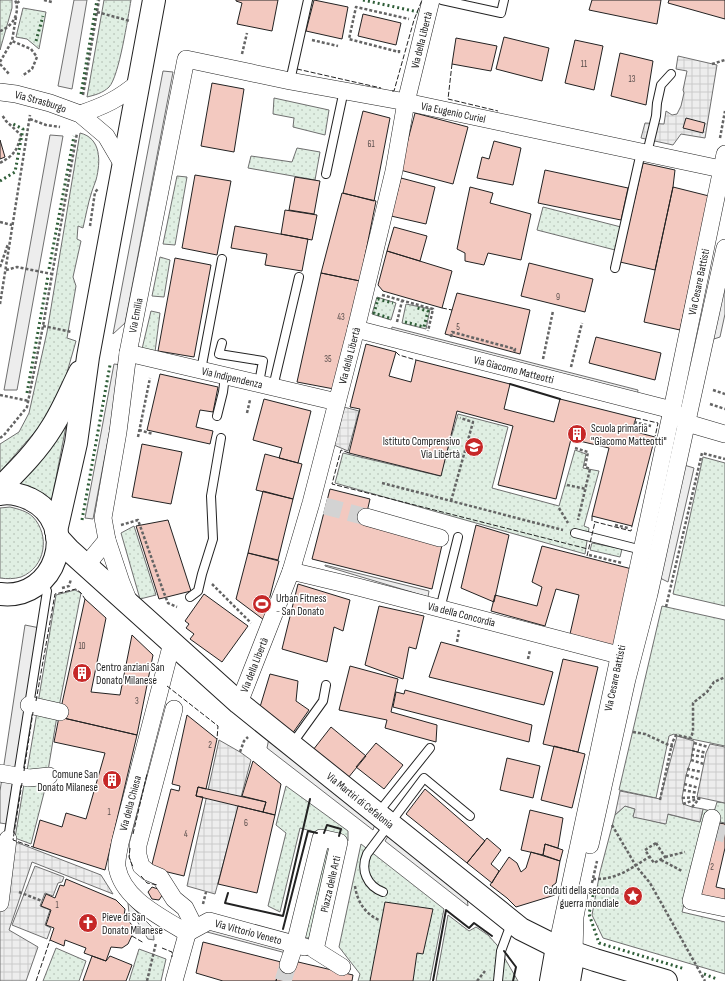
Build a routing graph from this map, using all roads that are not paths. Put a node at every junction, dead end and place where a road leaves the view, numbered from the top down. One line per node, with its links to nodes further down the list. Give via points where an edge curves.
1 (154, 0): 9 (street)
2 (308, 0): 8 (lane)
3 (431, 0): 12 (street, Via della Libertà)
4 (442, 0): 5 (lane, via 501,13)
5 (504, 0)
6 (186, 59): 8 (street, Via Eugenio Curiel); 24 (street, Via Emilia)
7 (671, 74): 14 (lane, via 661,85 656,116)
8 (290, 81): 10 (street, Via Eugenio Curiel)
9 (139, 82): 13 (street, via 112,102); 16 (street)
10 (344, 90): 12 (street, Via Eugenio Curiel); 17 (lane)
11 (0, 92): 13 (street, Via Strasburgo, via 50,103)
12 (406, 102): 14 (street, Via Eugenio Curiel); 22 (street, Via della Libertà, via 394,172)
13 (80, 114): 16 (street, via 106,136)
14 (644, 153): 15 (street, Via Eugenio Curiel); 20 (lane)
15 (723, 162): 30 (street, Via Cesare Battisti)
16 (123, 165): 25 (street)
17 (326, 174)
18 (725, 248): 32 (street, Via Cesare Battisti)
19 (222, 259): 26 (lane)
20 (615, 268)
21 (298, 277): 28 (lane)
22 (356, 329): 29 (street, Via della Libertà); 30 (street, Via Giacomo Matteotti)
23 (222, 344): 28 (lane, via 219,354 263,361)
24 (128, 354): 26 (street, Via Indipendenza); 42 (street, Via Emilia, via 103,518)
25 (88, 357): 35 (street, via 52,427 34,453); 39 (street, via 76,443)
26 (201, 370): 27 (street, Via Indipendenza)
27 (225, 376): 28 (street, Via Indipendenza); 31 (lane, via 224,392)
28 (266, 385): 29 (street, Via Indipendenza)
29 (337, 402): 45 (street, Via della Libertà, via 318,505)
30 (672, 410): 32 (street); 43 (street, Via Cesare Battisti)
31 (217, 416)
32 (687, 423): 33 (street); 52 (street, Via Cesare Battisti, via 649,594)
33 (725, 434)
34 (221, 438): 48 (lane, via 211,496 213,538 198,591)
35 (0, 488)
36 (0, 494): 39 (street, via 16,494 34,501 47,512)
37 (366, 517): 40 (street)
38 (575, 533): 43 (lane)
39 (57, 534): 44 (street, Via Martiri di Cefalonia, via 69,550); 46 (street, via 57,555)
40 (440, 538)
41 (458, 538): 50 (lane)
42 (107, 540): 44 (street); 49 (street, Via Emilia)
43 (640, 549): 52 (street, Via Cesare Battisti)
44 (88, 566): 46 (street, via 74,572); 49 (street, Via Martiri di Cefalonia)
45 (291, 571): 50 (street, Via della Concordia); 54 (street, Via della Libertà)
46 (46, 577): 47 (street, via 21,593); 55 (lane, via 47,591)
47 (0, 594)
48 (190, 597)
49 (130, 606): 51 (street, Via Martiri di Cefalonia)
50 (440, 609): 52 (street, Via della Concordia)
51 (172, 643): 54 (street, Via Martiri di Cefalonia); 71 (street, Via della Chiesa, via 120,843 116,886)
52 (626, 657): 73 (street, Via Cesare Battisti); 73 (street, Via Cesare Battisti, via 618,722 575,917)
53 (326, 685): 58 (lane, via 324,701)
54 (239, 703): 58 (street, Via Martiri di Cefalonia)
55 (29, 705): 57 (street); 61 (lane)
56 (174, 708): 71 (street, via 138,845 138,855 141,866 160,877 174,899 185,908 191,920)
57 (60, 712)
58 (292, 745): 65 (street, Via Martiri di Cefalonia)
59 (430, 748): 65 (lane)
60 (0, 773): 61 (street)
61 (18, 776): 62 (street); 66 (lane)
62 (49, 776)
63 (470, 816): 65 (lane, via 424,778)
64 (712, 818): 69 (street, via 691,901)
65 (384, 819): 67 (lane, via 364,861 367,881 375,889); 70 (street, Via Martiri di Cefalonia)
66 (8, 840): 68 (street)
67 (383, 892)
68 (0, 903)
69 (725, 908)
70 (512, 922): 73 (street, Via Martiri di Cefalonia, via 521,929); 78 (lane, via 501,951)
71 (187, 933): 72 (street, Via Vittorio Veneto, via 209,921); 77 (street)
72 (295, 944): 74 (street, Via Vittorio Veneto); 74 (street, Piazza delle Arti, via 321,838 339,842); 75 (street)
73 (565, 949): 79 (street); 80 (street); 81 (street, Via Martiri di Cefalonia)
74 (315, 950): 76 (street)
75 (288, 965)
76 (342, 967)
77 (174, 981)
78 (498, 981)
79 (551, 981)
80 (569, 981)
81 (666, 981)

